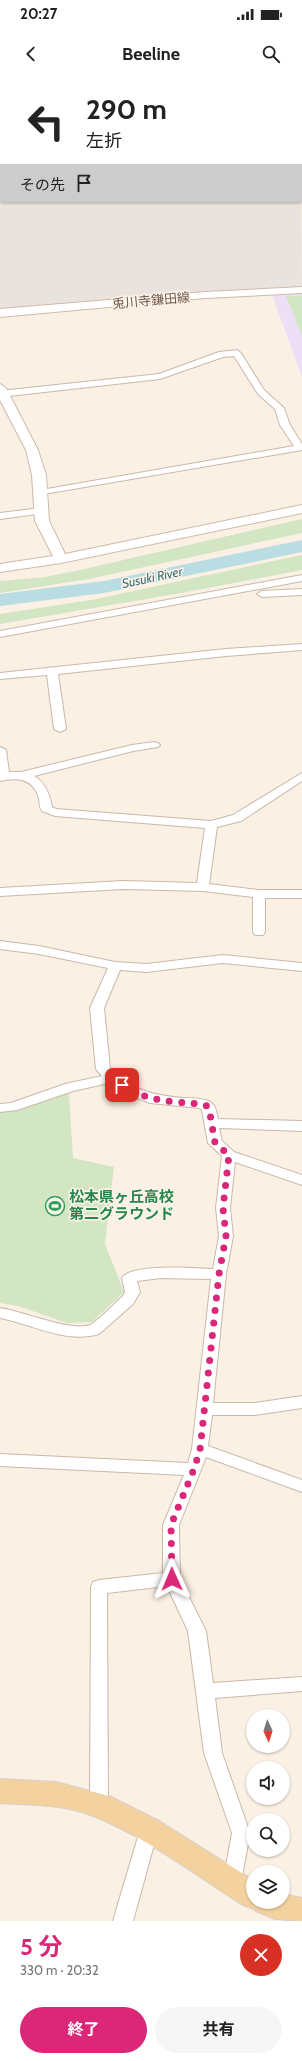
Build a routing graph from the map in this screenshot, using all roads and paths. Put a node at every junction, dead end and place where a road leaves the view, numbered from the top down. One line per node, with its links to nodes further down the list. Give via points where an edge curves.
1 (302, 290): 2 (street, 兎川寺鎌田線)
2 (0, 313)
3 (1, 392): 4 (street, via 32,450); 4 (street, via 160,376 222,354 237,354 261,392 279,408 285,425 300,448)
4 (41, 493): 6 (street)
5 (302, 509): 8 (street)
6 (41, 511): 7 (street); 8 (street, via 46,532)
7 (0, 516)
8 (61, 559): 9 (street)
9 (0, 568)
10 (302, 578): 12 (street)
11 (302, 592): 12 (street, via 289,591 227,598)
12 (216, 595): 13 (street)
13 (0, 634)
14 (302, 647): 15 (street, via 259,649)
15 (52, 672): 16 (street); 17 (street)
16 (0, 676)
17 (60, 728)
18 (154, 745): 20 (street)
19 (0, 750): 22 (street)
20 (25, 774): 22 (street); 23 (street, via 40,788 46,809 55,812)
21 (302, 776): 23 (street, via 237,818)
22 (2, 777)
23 (212, 825): 24 (street)
24 (202, 887): 25 (street, via 123,885); 26 (street)
25 (0, 892)
26 (259, 894): 27 (street); 28 (street)
27 (302, 894)
28 (259, 932)
29 (0, 945): 30 (street, via 39,950)
30 (115, 966): 31 (street, via 146,968 223,959); 32 (street, via 98,1008 102,1069)
31 (302, 967)
32 (111, 1078): 33 (street, via 70,1087 12,1107); 34 (street, via 133,1092 155,1100 204,1104 209,1108)
33 (0, 1108)
34 (213, 1123): 35 (street); 36 (street, via 215,1143)
35 (302, 1126)
36 (229, 1155): 37 (street); 38 (street, via 223,1208 226,1236)
37 (302, 1180)
38 (219, 1274): 39 (street, via 162,1273 133,1276 129,1278 133,1292 128,1300 94,1330 67,1331); 41 (street)
39 (0, 1313)
40 (302, 1402): 41 (street, via 255,1409)
41 (205, 1409): 42 (street)
42 (200, 1450): 44 (street); 45 (street)
43 (0, 1460): 44 (street)
44 (194, 1469): 46 (street, via 171,1525)
45 (302, 1486)
46 (172, 1579): 48 (street, via 197,1631); 50 (street, via 99,1587)
47 (302, 1684): 48 (street)
48 (205, 1691): 52 (street, via 213,1753 241,1833)
49 (0, 1791): 50 (main road, via 56,1794)
50 (99, 1805): 51 (main road)
51 (149, 1830): 52 (main road); 55 (street)
52 (242, 1889)
53 (290, 1909): 54 (main road)
54 (302, 1911)
55 (123, 1921)

